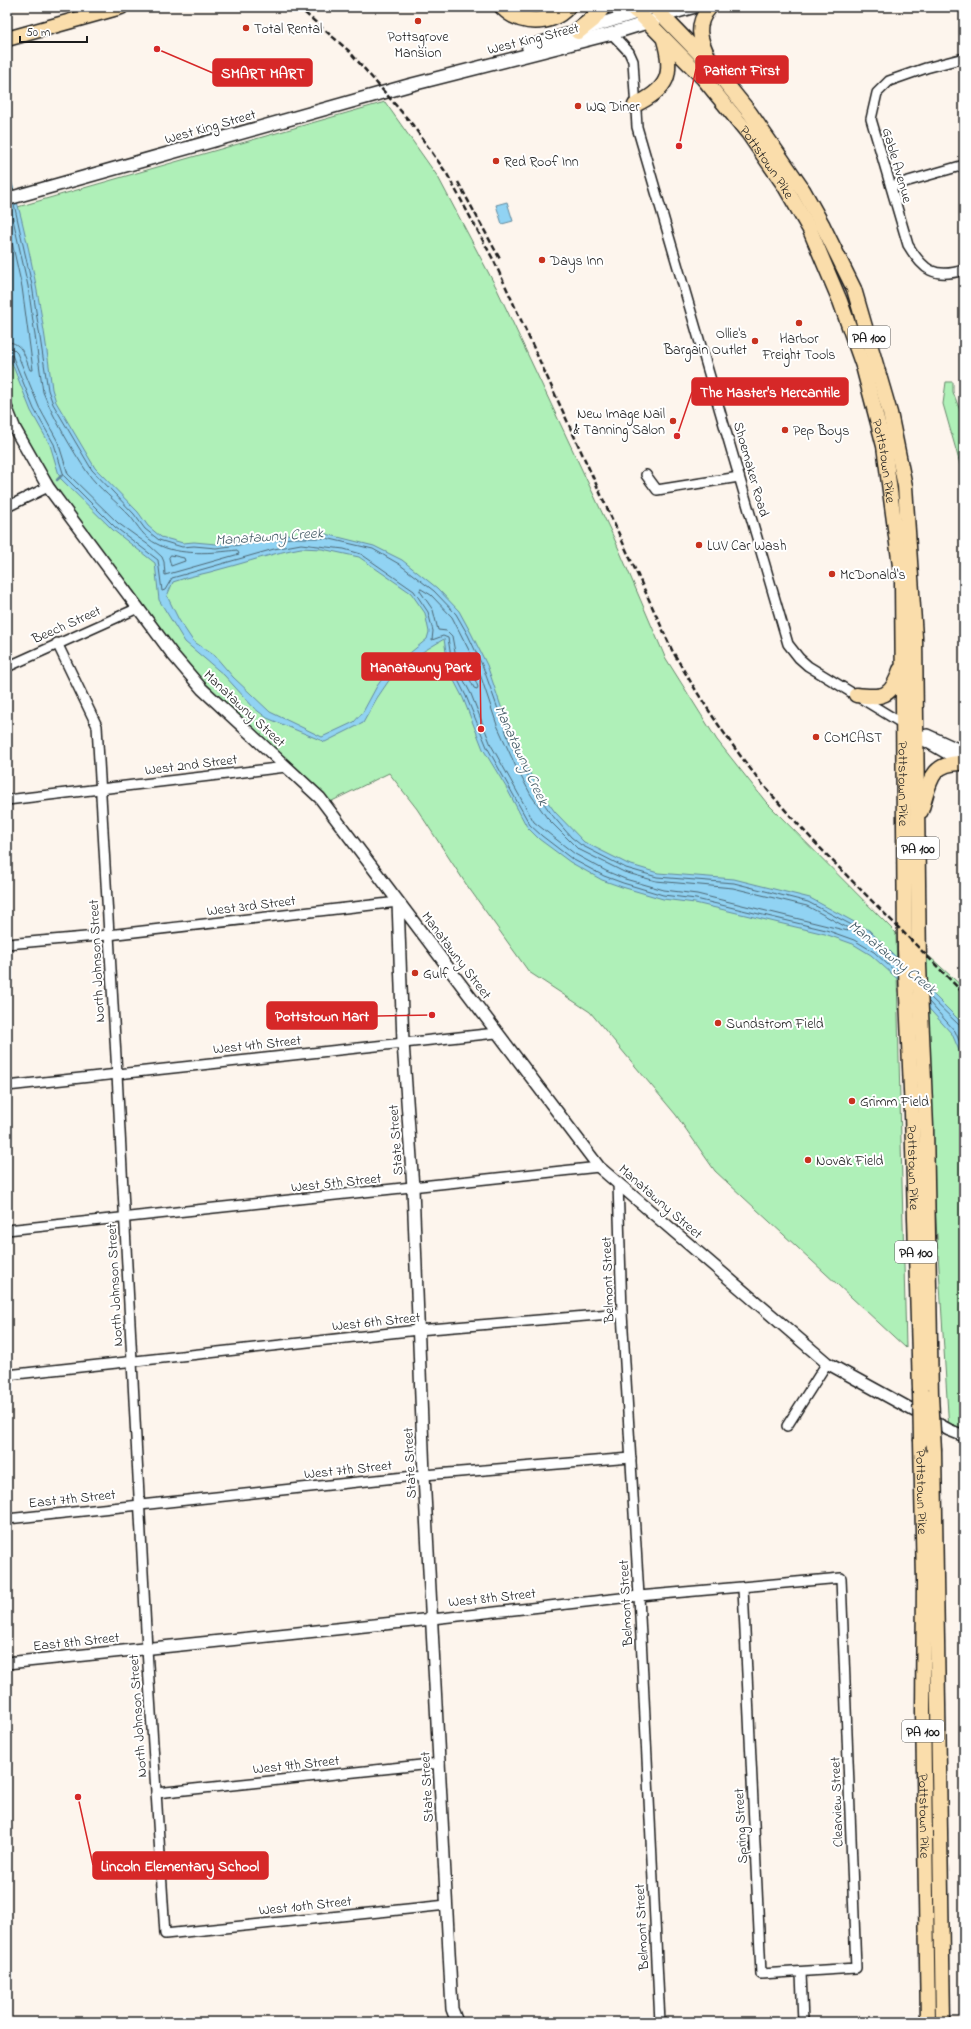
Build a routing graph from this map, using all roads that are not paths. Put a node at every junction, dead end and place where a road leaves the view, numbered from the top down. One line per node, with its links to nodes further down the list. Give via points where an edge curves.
1 (121, 7): 11 (main road)
2 (503, 7): 3 (highway, via 516,17 537,21 556,17)
3 (567, 7)
4 (602, 7): 8 (highway, via 592,20)
5 (699, 7): 7 (street, West King Street)
6 (710, 7): 13 (main road, via 702,18 698,32)
7 (649, 11): 8 (main road, West King Street); 9 (main road, West King Street); 10 (main road, Pottstown Pike / PA 100); 13 (main road, Pottstown Pike / PA 100)
8 (578, 31): 14 (main road, West King Street)
9 (611, 33): 14 (main road, West King Street); 15 (street, Shoemaker Road, via 629,52 633,61)
10 (664, 38): 15 (main road, via 670,63 668,78 656,93); 27 (main road, Pottstown Pike / PA 100, via 703,78 748,133 784,185 810,230 840,301 863,366 884,446 902,581)
11 (7, 39)
12 (964, 58): 17 (street, Gable Avenue, via 889,81 877,93 871,119)
13 (717, 72): 31 (main road, Pottstown Pike / PA 100, via 750,113 803,190 854,289 868,334 890,413 905,486 915,637)
14 (420, 82): 18 (main road, West King Street)
15 (635, 105): 22 (street, Shoemaker Road, via 637,127)
16 (964, 165): 17 (street)
17 (891, 186): 19 (street, Gable Avenue, via 908,245 919,263 938,274)
18 (7, 199)
19 (964, 270)
20 (7, 409): 23 (street, Manatawny Street, via 27,452)
21 (646, 475): 22 (street, via 658,490)
22 (738, 477): 29 (street, Shoemaker Road, via 788,644 808,666)
23 (48, 487): 24 (street); 25 (street, Manatawny Street)
24 (7, 507)
25 (138, 608): 26 (street, Beech Street); 33 (street, Manatawny Street, via 202,690)
26 (57, 643): 28 (street, Beech Street); 34 (street, North Johnson Street, via 97,726)
27 (902, 664): 29 (main road, via 891,691 875,697); 30 (main road, Pottstown Pike / PA 100)
28 (7, 667)
29 (856, 695): 30 (street, Shoemaker Road)
30 (903, 724): 31 (street, Shoemaker Road); 54 (main road, Pottstown Pike / PA 100, via 905,949)
31 (916, 734): 32 (street, Shoemaker Road); 36 (main road, Pottstown Pike / PA 100)
32 (964, 759): 36 (main road, via 940,766 933,775)
33 (286, 767): 34 (street, West 2nd Street); 37 (street, Manatawny Street, via 320,798)
34 (100, 790): 35 (street, West 2nd Street); 38 (street, North Johnson Street)
35 (7, 800)
36 (918, 821): 54 (main road, Pottstown Pike / PA 100, via 919,965 926,1127)
37 (398, 902): 38 (street, West 3rd Street); 40 (street, Manatawny Street); 41 (street, State Street)
38 (108, 935): 39 (street, West 3rd Street); 42 (street, North Johnson Street)
39 (7, 944)
40 (496, 1033): 41 (street, West 4th Street); 44 (street, Manatawny Street)
41 (403, 1042): 42 (street, West 4th Street); 46 (street, State Street)
42 (117, 1074): 43 (street, West 4th Street); 47 (street, North Johnson Street)
43 (7, 1086)
44 (599, 1167): 45 (street, Manatawny Street); 46 (street, West 5th Street)
45 (618, 1183): 49 (street, Belmont Street); 52 (street, Manatawny Street)
46 (413, 1188): 47 (street, West 5th Street); 50 (street, State Street)
47 (124, 1219): 48 (street, West 5th Street); 51 (street, North Johnson Street)
48 (7, 1230)
49 (622, 1313): 50 (street, West 6th Street); 57 (street, Belmont Street)
50 (418, 1330): 51 (street, West 6th Street); 58 (street, State Street)
51 (132, 1362): 53 (street, West 6th Street); 59 (street, North Johnson Street)
52 (827, 1363): 55 (street); 56 (street, Manatawny Street)
53 (7, 1375)
54 (925, 1393): 75 (main road, Pottstown Pike / PA 100, bridge, via 921,1441); 76 (main road, Pottstown Pike / PA 100, bridge, via 934,1451)
55 (787, 1426)
56 (964, 1436)
57 (631, 1458): 58 (street, West 7th Street); 63 (street, Belmont Street)
58 (424, 1475): 59 (street, West 7th Street); 64 (street, State Street)
59 (140, 1505): 60 (street, East 7th Street); 65 (street, North Johnson Street)
60 (7, 1519)
61 (841, 1578): 62 (street, West 8th Street); 71 (street, Clearview Street, via 856,1968)
62 (743, 1588): 63 (street, West 8th Street); 71 (street, Spring Street, via 761,1974)
63 (639, 1596): 64 (street, West 8th Street); 73 (street, Belmont Street)
64 (432, 1619): 65 (street, West 8th Street); 67 (street, State Street)
65 (147, 1649): 66 (street, East 8th Street); 68 (street, North Johnson Street)
66 (7, 1663)
67 (440, 1763): 68 (street, West 9th Street); 69 (street, State Street)
68 (156, 1793): 70 (street, North Johnson Street)
69 (447, 1905): 70 (street, West 10th Street); 72 (street, State Street, via 452,2009)
70 (165, 1934)
71 (801, 1973): 74 (street)
72 (457, 2022)
73 (660, 2022)
74 (803, 2022)
75 (928, 2022)
76 (943, 2022)

